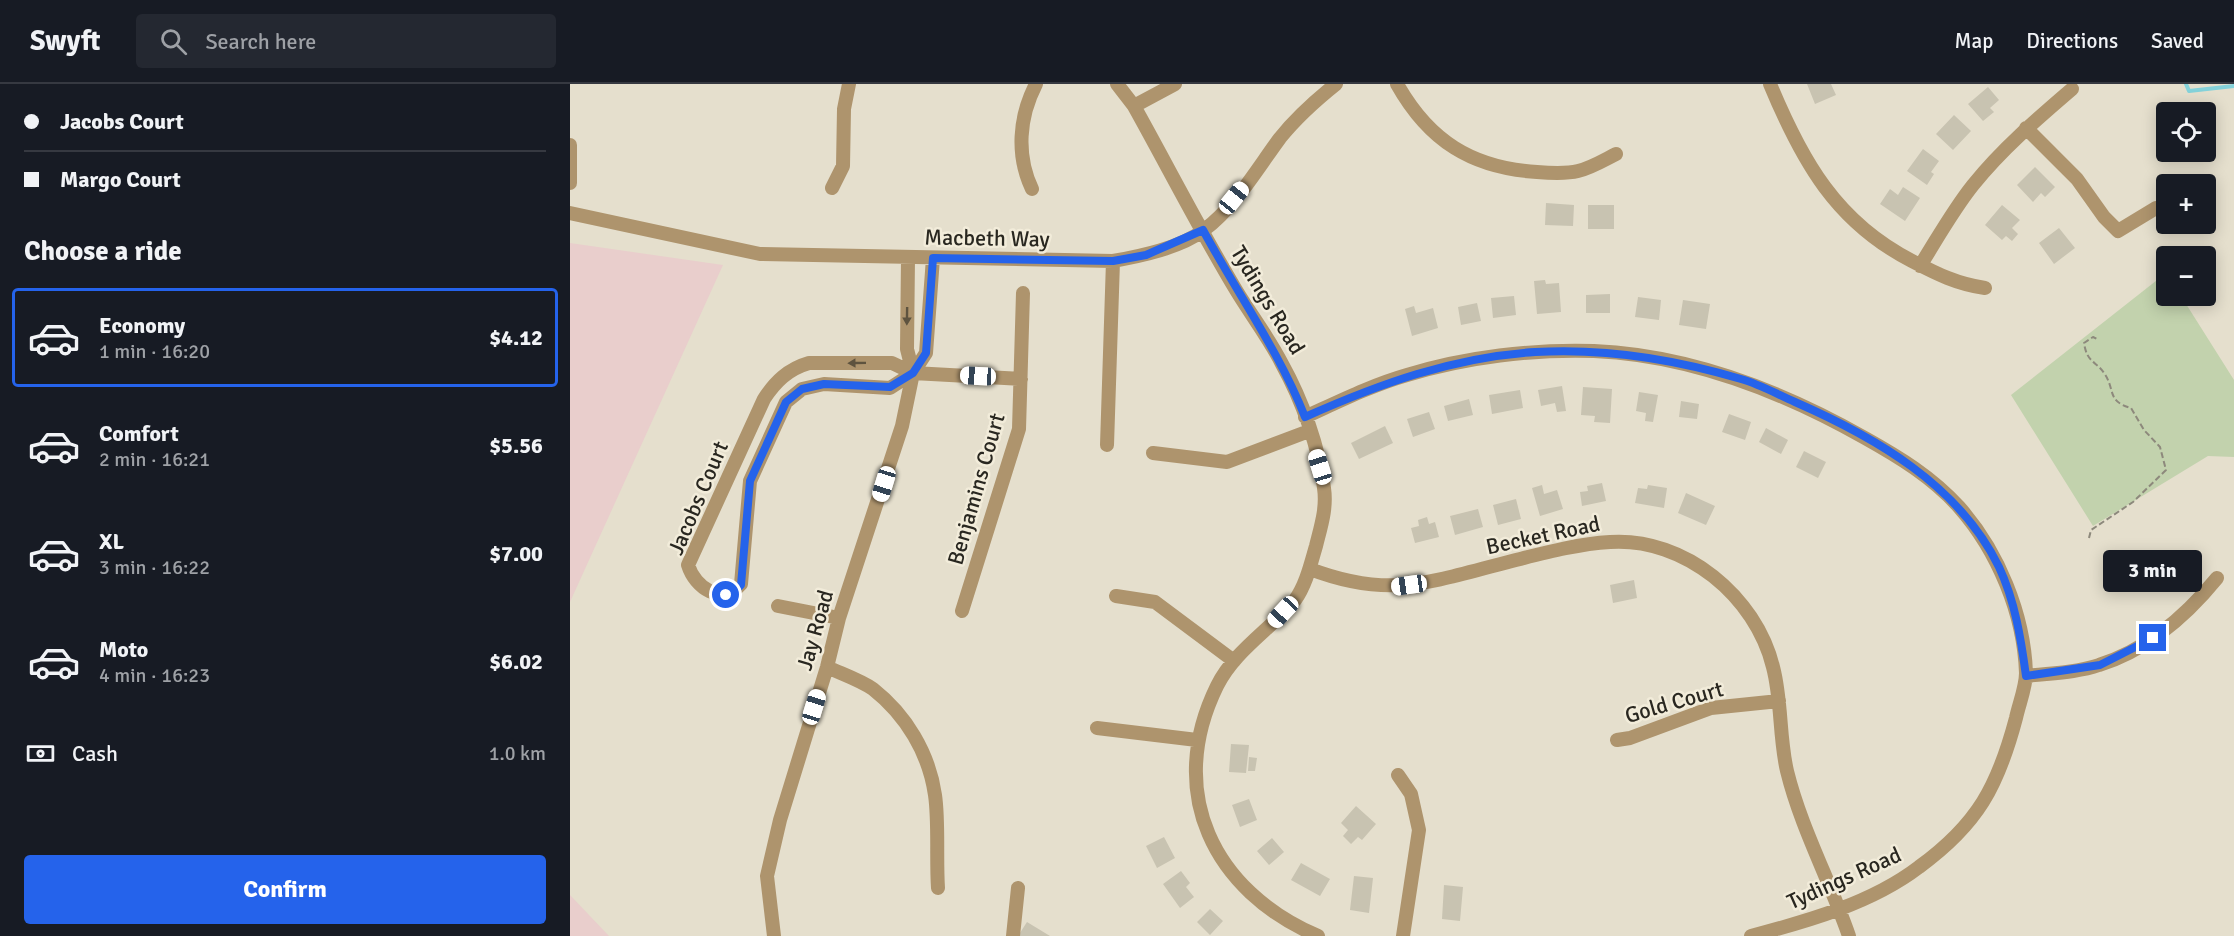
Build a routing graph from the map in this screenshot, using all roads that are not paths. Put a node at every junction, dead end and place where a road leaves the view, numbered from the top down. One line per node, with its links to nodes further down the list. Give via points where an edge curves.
1 (849, 84): 14 (street, via 844,109 843,166)
2 (1036, 84): 15 (street, via 1023,123 1024,172)
3 (1117, 84): 9 (street, Tydings Road)
4 (1175, 84): 9 (street)
5 (1336, 84): 18 (street, Macbeth Way, via 1281,136 1234,198)
6 (1397, 84): 12 (street, via 1416,113 1444,141 1487,165 1515,171 1578,172)
7 (1770, 84): 22 (street, via 1801,153 1821,185 1885,247)
8 (2072, 89): 10 (street)
9 (1134, 106): 18 (street, Tydings Road)
10 (2026, 128): 16 (street, via 2077,179 2118,231); 22 (street, via 1973,186)
11 (570, 145): 13 (street)
12 (1616, 154)
13 (570, 183)
14 (832, 188)
15 (1032, 189)
16 (2156, 208)
17 (570, 213): 19 (street, Macbeth Way, via 760,254)
18 (1203, 230): 21 (street, Macbeth Way, via 1146,255); 27 (street, Tydings Road, via 1282,362)
19 (908, 258): 20 (street, Macbeth Way); 25 (street, Jay Road, one-way to 25, via 907,349)
20 (933, 258): 21 (street, Macbeth Way); 25 (street, Jay Road, via 926,353)
21 (1113, 261): 29 (street)
22 (1920, 266): 23 (street, via 1944,279)
23 (1985, 288)
24 (1023, 292): 26 (street, Benjamins Court)
25 (913, 373): 26 (street, Benjamins Court); 30 (street, Jacobs Court, one-way to 30, via 892,363 796,366 775,382); 32 (street, Jacobs Court, via 890,387 824,384 802,389 786,402); 38 (street, Jay Road, via 902,426)
26 (1021, 379): 37 (street, Benjamins Court, via 1019,429)
27 (1305, 417): 28 (street, Tydings Road); 41 (street, Tydings Road, via 1408,375 1472,360 1533,352 1596,351 1652,358 1742,379 1822,414 1889,452 1925,475 1959,507 1998,565 2010,592)
28 (1309, 431): 31 (street, via 1227,462); 33 (street, Tydings Road, via 1325,498 1324,518)
29 (1107, 445)
30 (742, 447): 32 (street); 32 (street, Jacobs Court, via 688,566 692,579 709,591 726,595 741,585 750,481)
31 (1153, 453)
32 (761, 458)
33 (1310, 569): 39 (street, Tydings Road, via 1296,598); 42 (street, Becket Road, via 1355,583 1392,588 1581,545 1612,541 1656,547 1705,570 1743,605 1766,644)
34 (2217, 578): 41 (street, via 2180,619 2126,653 2100,665)
35 (1116, 596): 39 (street, via 1155,602)
36 (778, 606): 38 (street)
37 (962, 611)
38 (839, 618): 40 (street, Jay Road)
39 (1234, 661): 44 (street, Tydings Road, via 1217,686)
40 (827, 667): 47 (street, via 871,688 911,729 927,761 935,795); 50 (street, Jay Road, via 767,876)
41 (2026, 676): 49 (street, Tydings Road, via 2002,767 1988,796 1965,826 1917,869)
42 (1779, 701): 45 (street, Gold Court, via 1711,708); 49 (street, Becket Road, via 1787,770 1796,802)
43 (1097, 728): 44 (street)
44 (1197, 740): 52 (street, Tydings Road, via 1197,796 1204,826 1220,856 1239,884 1257,900 1300,929)
45 (1617, 740)
46 (1398, 775): 53 (street, via 1411,794 1419,830)
47 (938, 888)
48 (1018, 888): 51 (street)
49 (1840, 908): 54 (street, Tydings Road); 55 (street, Becket Road)
50 (774, 936)
51 (1013, 936)
52 (1318, 936)
53 (1403, 936)
54 (1751, 936)
55 (1849, 936)

